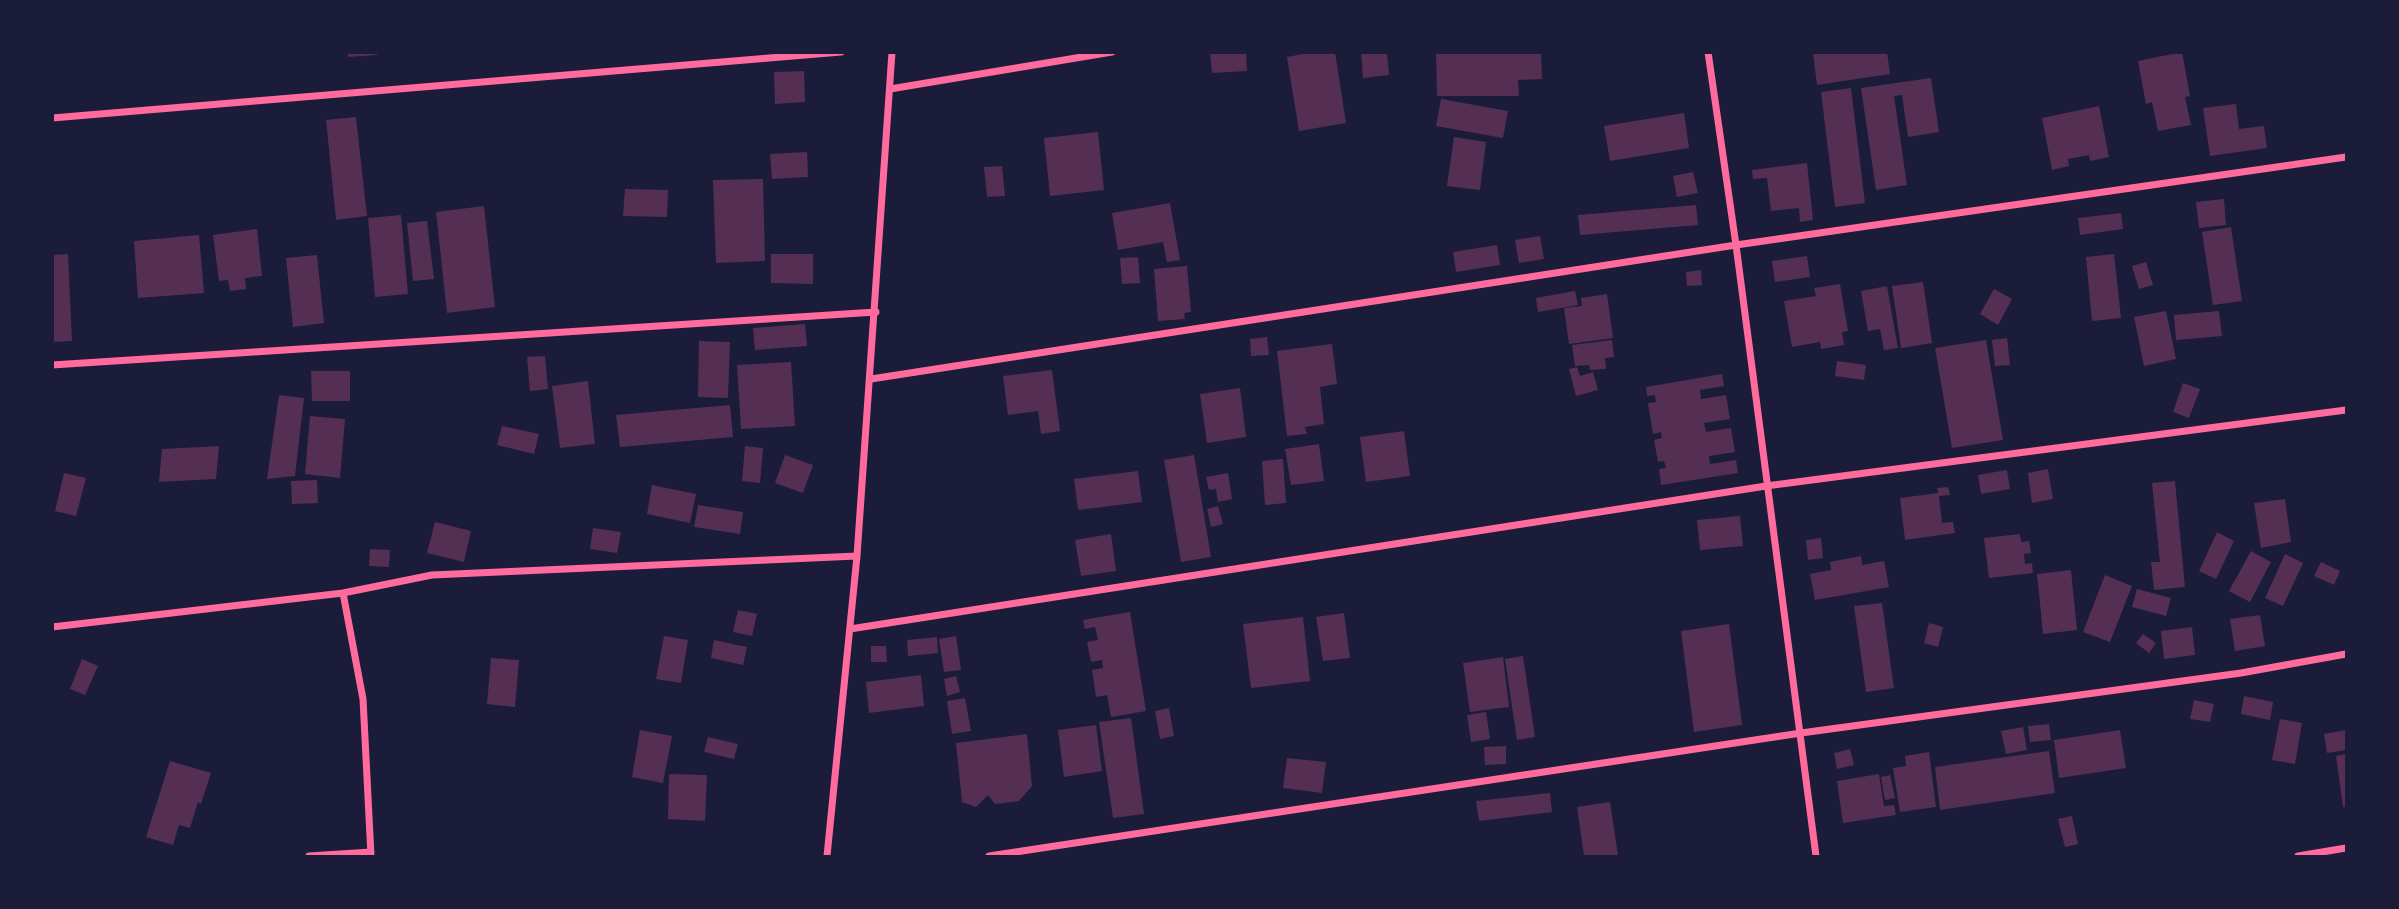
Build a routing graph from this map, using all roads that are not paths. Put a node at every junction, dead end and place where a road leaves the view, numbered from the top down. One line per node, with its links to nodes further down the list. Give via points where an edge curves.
1 (841, 52): 6 (street)
2 (892, 52): 5 (street)
3 (1112, 52): 5 (street)
4 (1708, 52): 8 (street)
5 (890, 89): 9 (street)
6 (52, 118)
7 (2347, 157): 8 (street)
8 (1736, 245): 11 (street); 13 (street)
9 (876, 312): 10 (street); 11 (street)
10 (52, 365)
11 (871, 379): 14 (street)
12 (2347, 410): 13 (street)
13 (1766, 486): 17 (street); 19 (street)
14 (857, 556): 15 (street, via 432,576); 17 (street)
15 (343, 593): 16 (street); 21 (street, via 363,699)
16 (52, 627)
17 (850, 629): 23 (street)
18 (2347, 654): 19 (street, via 2241,673)
19 (1801, 733): 24 (street); 25 (street)
20 (2347, 849): 26 (street)
21 (371, 854): 22 (street)
22 (309, 856)
23 (827, 856)
24 (989, 856)
25 (1816, 856)
26 (2298, 856)

